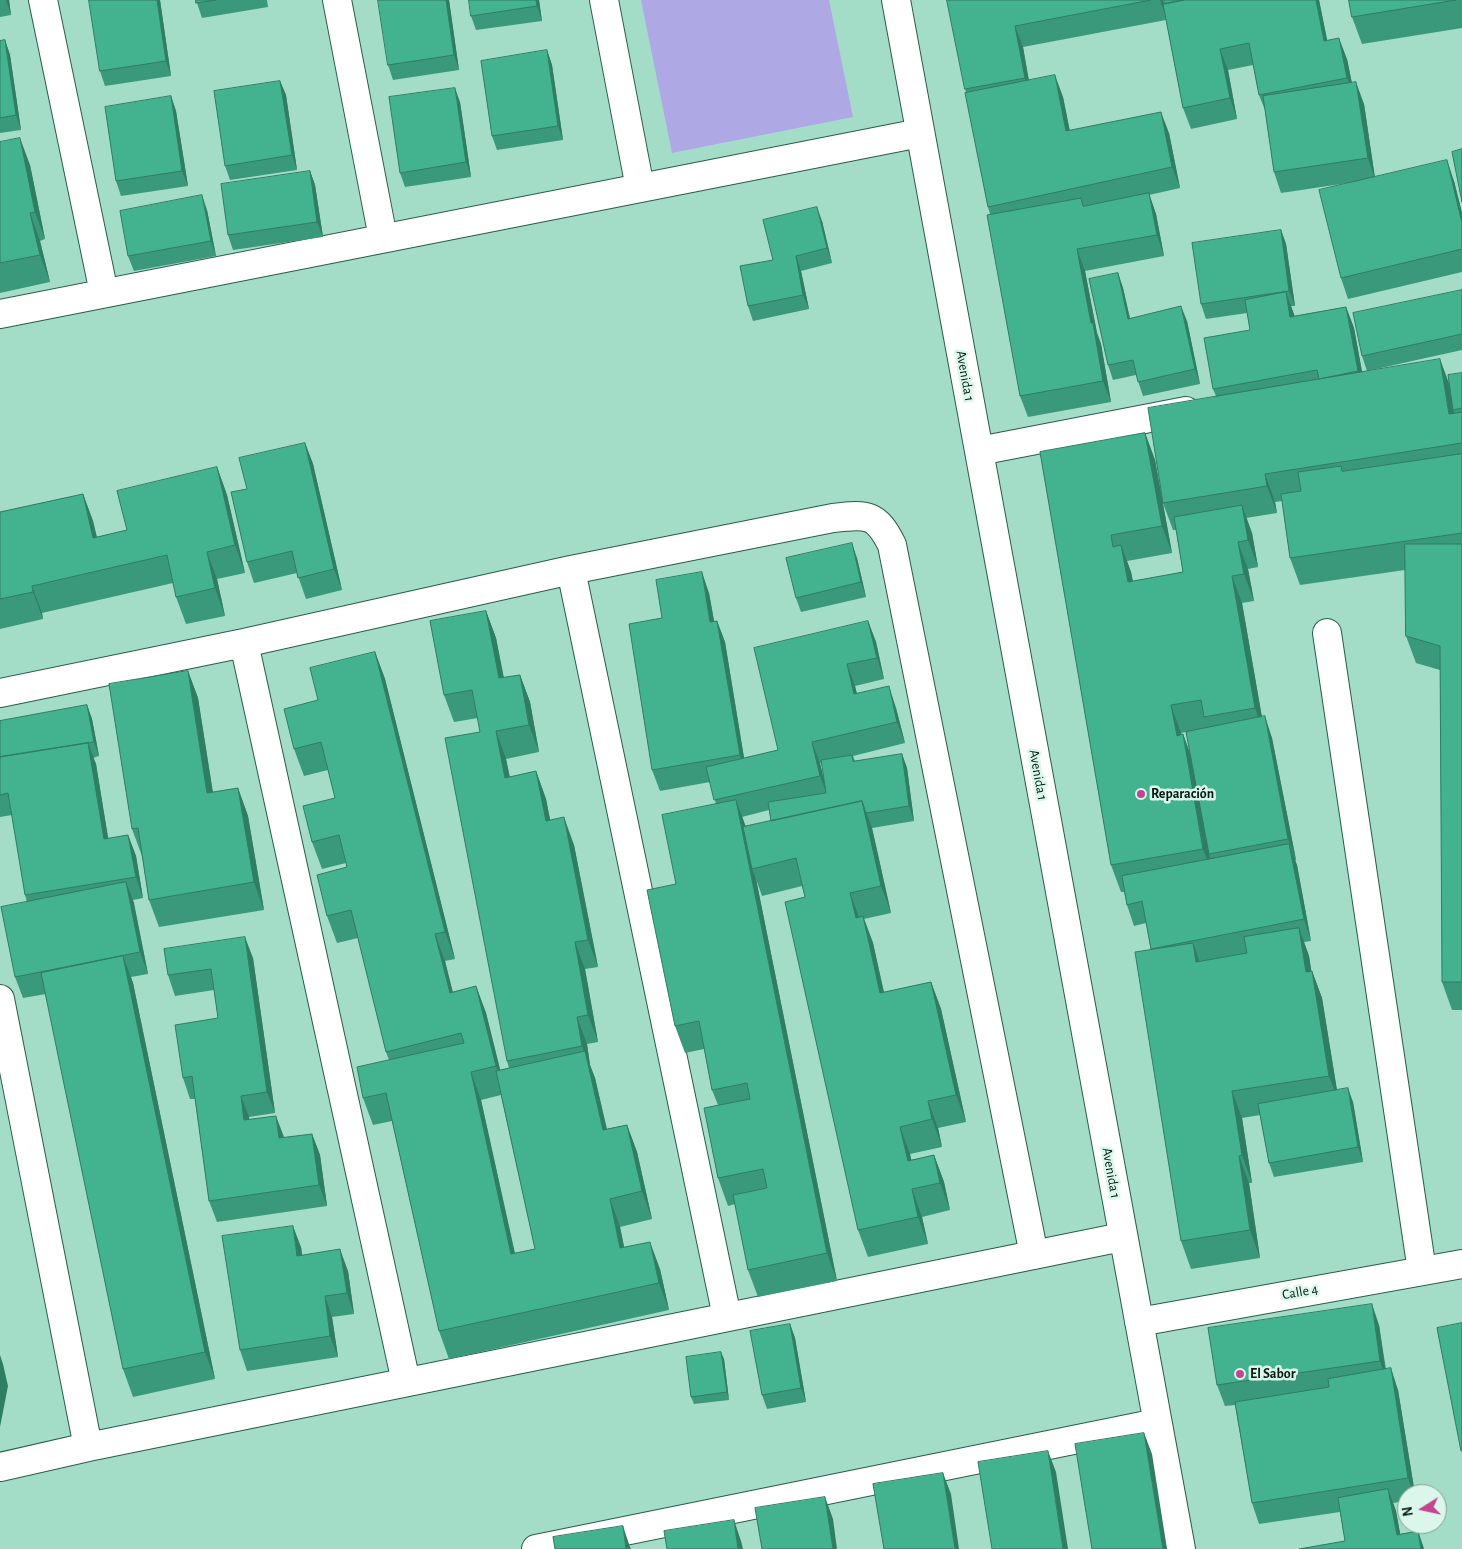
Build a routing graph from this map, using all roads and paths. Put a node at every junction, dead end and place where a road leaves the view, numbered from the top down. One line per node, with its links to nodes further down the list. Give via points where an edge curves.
1 (43, 0): 8 (street)
2 (337, 0): 7 (street)
3 (604, 0): 6 (street)
4 (896, 0): 5 (street, Avenida 1)
5 (920, 133): 6 (street); 11 (street, Avenida 1)
6 (640, 188): 7 (street)
7 (383, 238): 8 (street)
8 (104, 293): 9 (street)
9 (0, 314)
10 (1207, 407): 11 (street)
11 (979, 451): 17 (street, Avenida 1)
12 (571, 570): 14 (street); 18 (street, via 833,518 861,515 882,525 892,545); 21 (street)
13 (1327, 633): 20 (street)
14 (244, 643): 15 (street); 23 (street)
15 (0, 693)
16 (0, 999): 25 (street)
17 (1122, 1237): 18 (street); 22 (street, Avenida 1)
18 (1034, 1255): 21 (street)
19 (1462, 1264): 20 (street, Calle 4)
20 (1422, 1271): 22 (street, Calle 4)
21 (727, 1317): 23 (street)
22 (1138, 1322): 24 (street, Avenida 1)
23 (406, 1382): 25 (street)
24 (1157, 1423): 27 (street); 28 (street, Avenida 1)
25 (88, 1447): 26 (street)
26 (0, 1467)
27 (536, 1549)
28 (1181, 1549)

